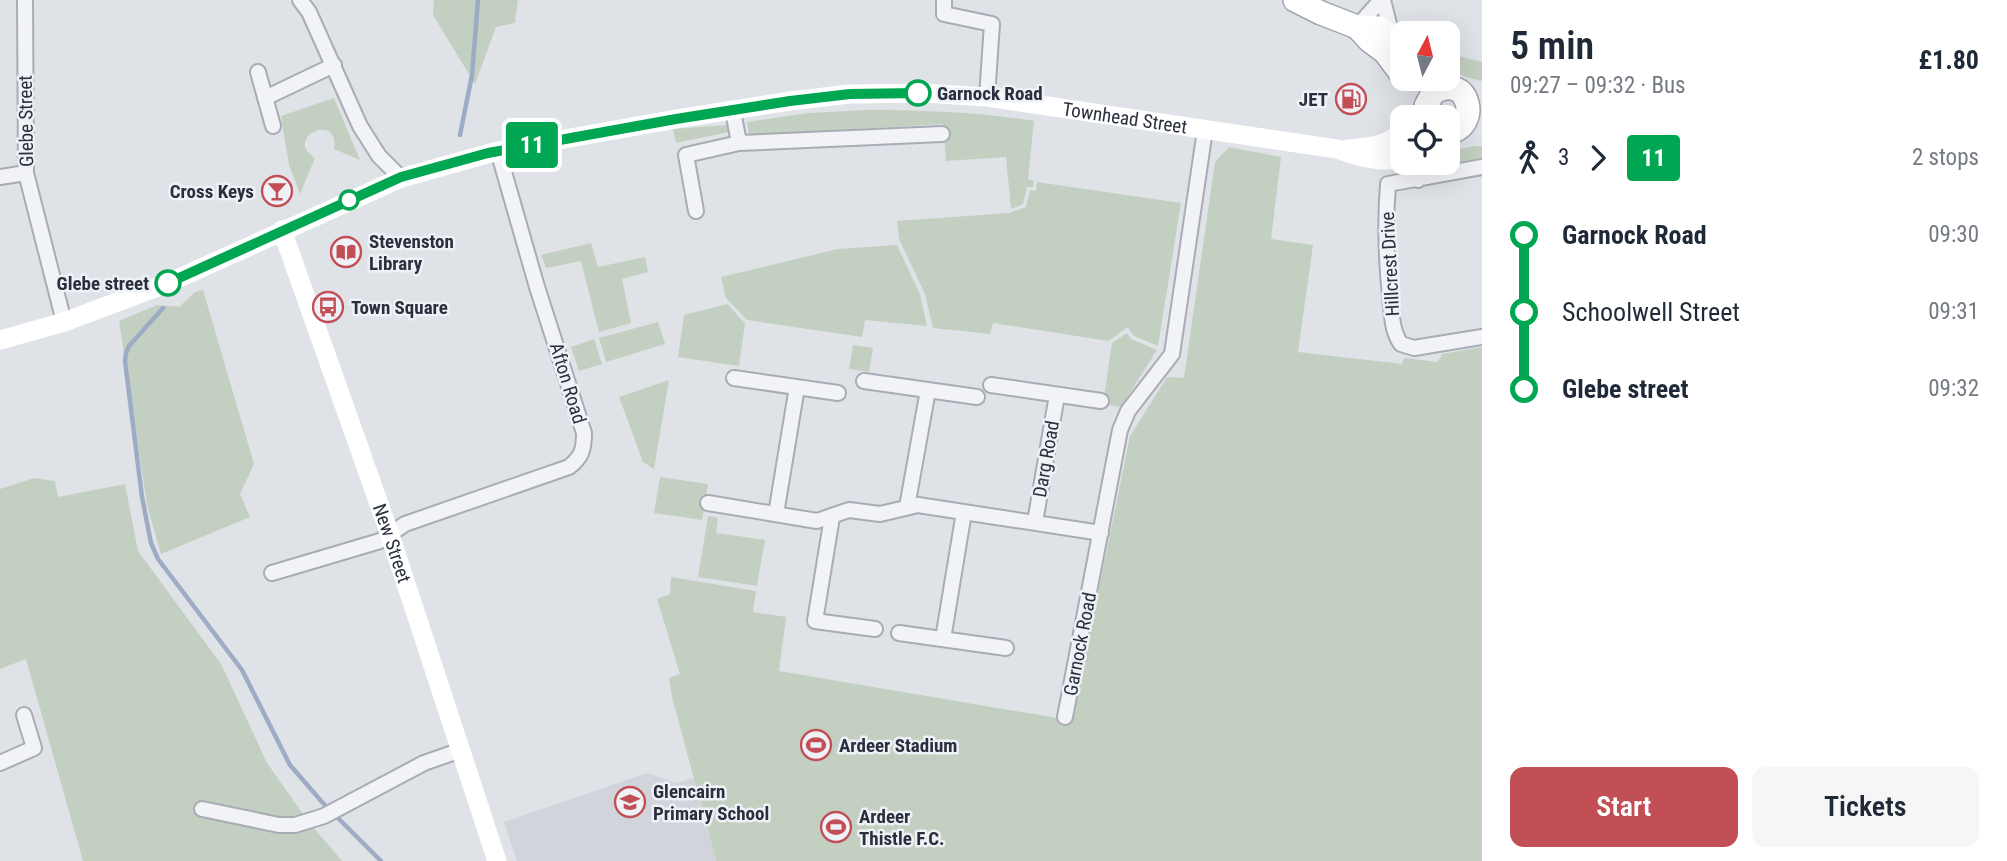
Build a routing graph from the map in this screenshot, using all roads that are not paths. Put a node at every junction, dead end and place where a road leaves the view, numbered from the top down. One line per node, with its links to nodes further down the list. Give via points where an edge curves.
1 (25, 0): 30 (street, Glebe Street)
2 (300, 0): 10 (street)
3 (944, 0): 15 (street, via 944,14 992,24)
4 (1295, 0): 7 (main road)
5 (1382, 0): 6 (street); 7 (street)
6 (1390, 21)
7 (1357, 27): 8 (main road, via 1379,28); 9 (main road)
8 (1390, 35)
9 (1390, 59)
10 (334, 65): 16 (street); 33 (street, via 360,126 379,156)
11 (258, 72): 16 (street)
12 (1460, 87): 14 (main road)
13 (1458, 91): 19 (main road, via 1466,95 1471,108 1468,121)
14 (1482, 91)
15 (987, 97): 17 (main road, Townhead Street, via 850,94); 20 (main road, Townhead Street)
16 (265, 98): 18 (street)
17 (733, 111): 25 (street); 27 (main road, Townhead Street)
18 (273, 126)
19 (1460, 126)
20 (1205, 130): 26 (main road, Townhead Street); 55 (street, Garnock Road, via 1172,354 1123,420)
21 (1482, 130): 22 (main road)
22 (1460, 131)
23 (942, 134): 25 (street)
24 (1390, 141): 26 (main road, Townhead Street, via 1373,147)
25 (739, 143): 35 (street, via 685,155)
26 (1337, 149): 28 (main road, Townhead Street, via 1369,160)
27 (498, 151): 33 (main road, Townhead Street); 56 (street, Afton Road, via 584,433 582,453 569,467 405,524)
28 (1390, 160)
29 (1482, 167): 34 (street)
30 (26, 173): 32 (street); 37 (street, Glebe Street)
31 (1417, 175): 34 (street)
32 (0, 177)
33 (401, 177): 36 (main road, Townhead Street)
34 (1418, 180): 38 (street, Hillcrest Drive, via 1388,184 1386,257 1396,337 1401,344 1415,348)
35 (696, 211)
36 (282, 230): 37 (main road, Townhead Street, via 168,283); 56 (main road, New Street)
37 (64, 322): 39 (main road, Townhead Street)
38 (1482, 337)
39 (0, 340)
40 (734, 378): 43 (street)
41 (864, 380): 44 (street)
42 (991, 385): 46 (street, Darg Road)
43 (797, 387): 45 (street); 52 (street)
44 (928, 390): 47 (street); 50 (street)
45 (838, 393)
46 (1058, 395): 48 (street, Darg Road); 54 (street, Darg Road)
47 (978, 397)
48 (1101, 401)
49 (708, 503): 52 (street, Darg Road)
50 (907, 507): 51 (street, Darg Road); 53 (street, Darg Road, via 880,514 849,510)
51 (964, 512): 54 (street, Darg Road); 60 (street)
52 (776, 514): 53 (street, Darg Road, via 817,521)
53 (832, 517): 58 (street, via 816,621)
54 (1035, 522): 55 (street, Darg Road)
55 (1101, 533): 63 (street, Garnock Road)
56 (390, 535): 57 (street, Afton Road); 64 (main road, New Street)
57 (272, 573)
58 (875, 629)
59 (899, 633): 60 (street)
60 (943, 639): 61 (street)
61 (1006, 648)
62 (24, 715): 65 (street, via 34,748)
63 (1065, 717)
64 (461, 750): 66 (street, via 424,763 331,813 295,825); 67 (main road, New Street)
65 (0, 764)
66 (201, 809)
67 (497, 861)

